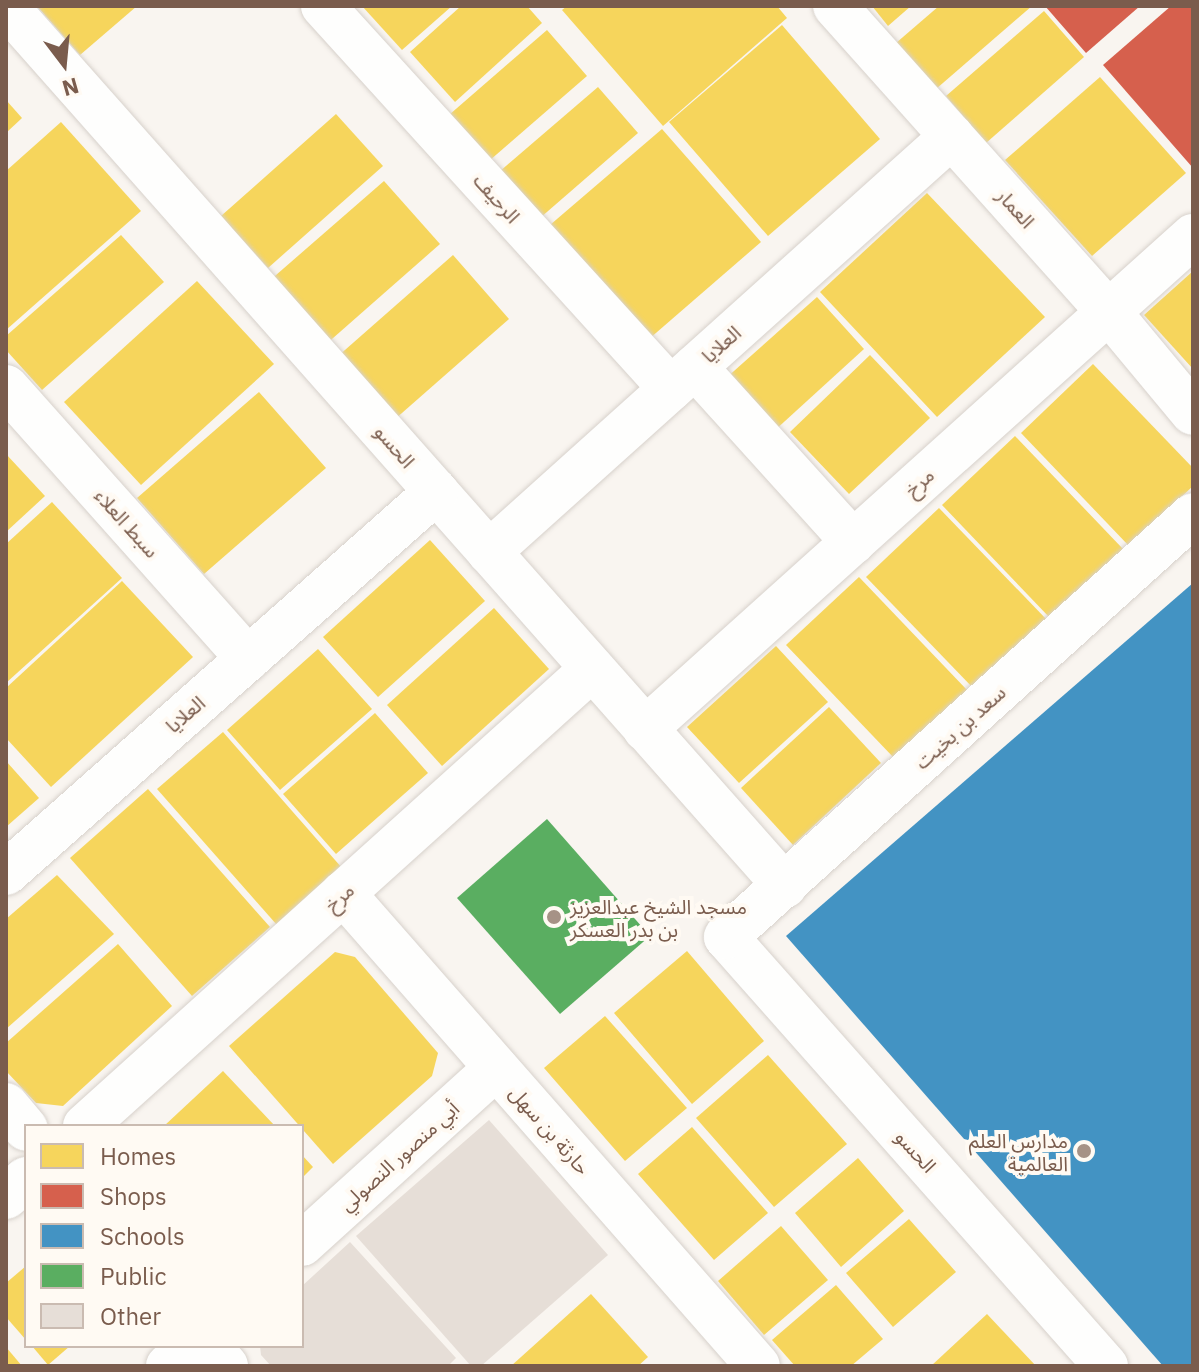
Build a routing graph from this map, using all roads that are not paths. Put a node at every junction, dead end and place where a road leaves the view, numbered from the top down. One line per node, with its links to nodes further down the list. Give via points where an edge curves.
1 (6, 6): 10 (street, الحسو)
2 (323, 6): 7 (street, الرحيف)
3 (835, 6): 4 (street, العمار)
4 (952, 136): 6 (street, العمار); 7 (street, العلايا)
5 (1193, 236): 6 (street, مرخ)
6 (1109, 312): 9 (street, العمار); 12 (street, مرخ)
7 (683, 378): 12 (street, الرحيف); 13 (street, العلايا)
8 (6, 387): 14 (street, سبط العلاء)
9 (1193, 413)
10 (436, 492): 13 (street, الحسو); 14 (street, العلايا)
11 (1193, 515): 18 (street, سعد بن بخيت)
12 (853, 542): 16 (street, مرخ)
13 (489, 552): 15 (street, الحسو)
14 (248, 659): 17 (street, العلايا)
15 (592, 669): 16 (street, الحسو); 19 (street, مرخ)
16 (645, 729): 18 (street, الحسو)
17 (6, 873)
18 (785, 886): 20 (street, سعد بن بخيت)
19 (343, 893): 21 (street, حارثة بن سهل); 23 (street, مرخ)
20 (726, 937): 33 (street, الحسو)
21 (496, 1068): 27 (street, أبي منصور النصولي); 32 (street, حارثة بن سهل)
22 (6, 1105): 24 (street)
23 (87, 1124)
24 (24, 1127)
25 (24, 1181): 26 (street)
26 (6, 1197)
27 (304, 1242)
28 (188, 1348): 30 (street)
29 (210, 1348): 31 (street)
30 (168, 1366)
31 (226, 1366)
32 (758, 1366)
33 (1106, 1366)

